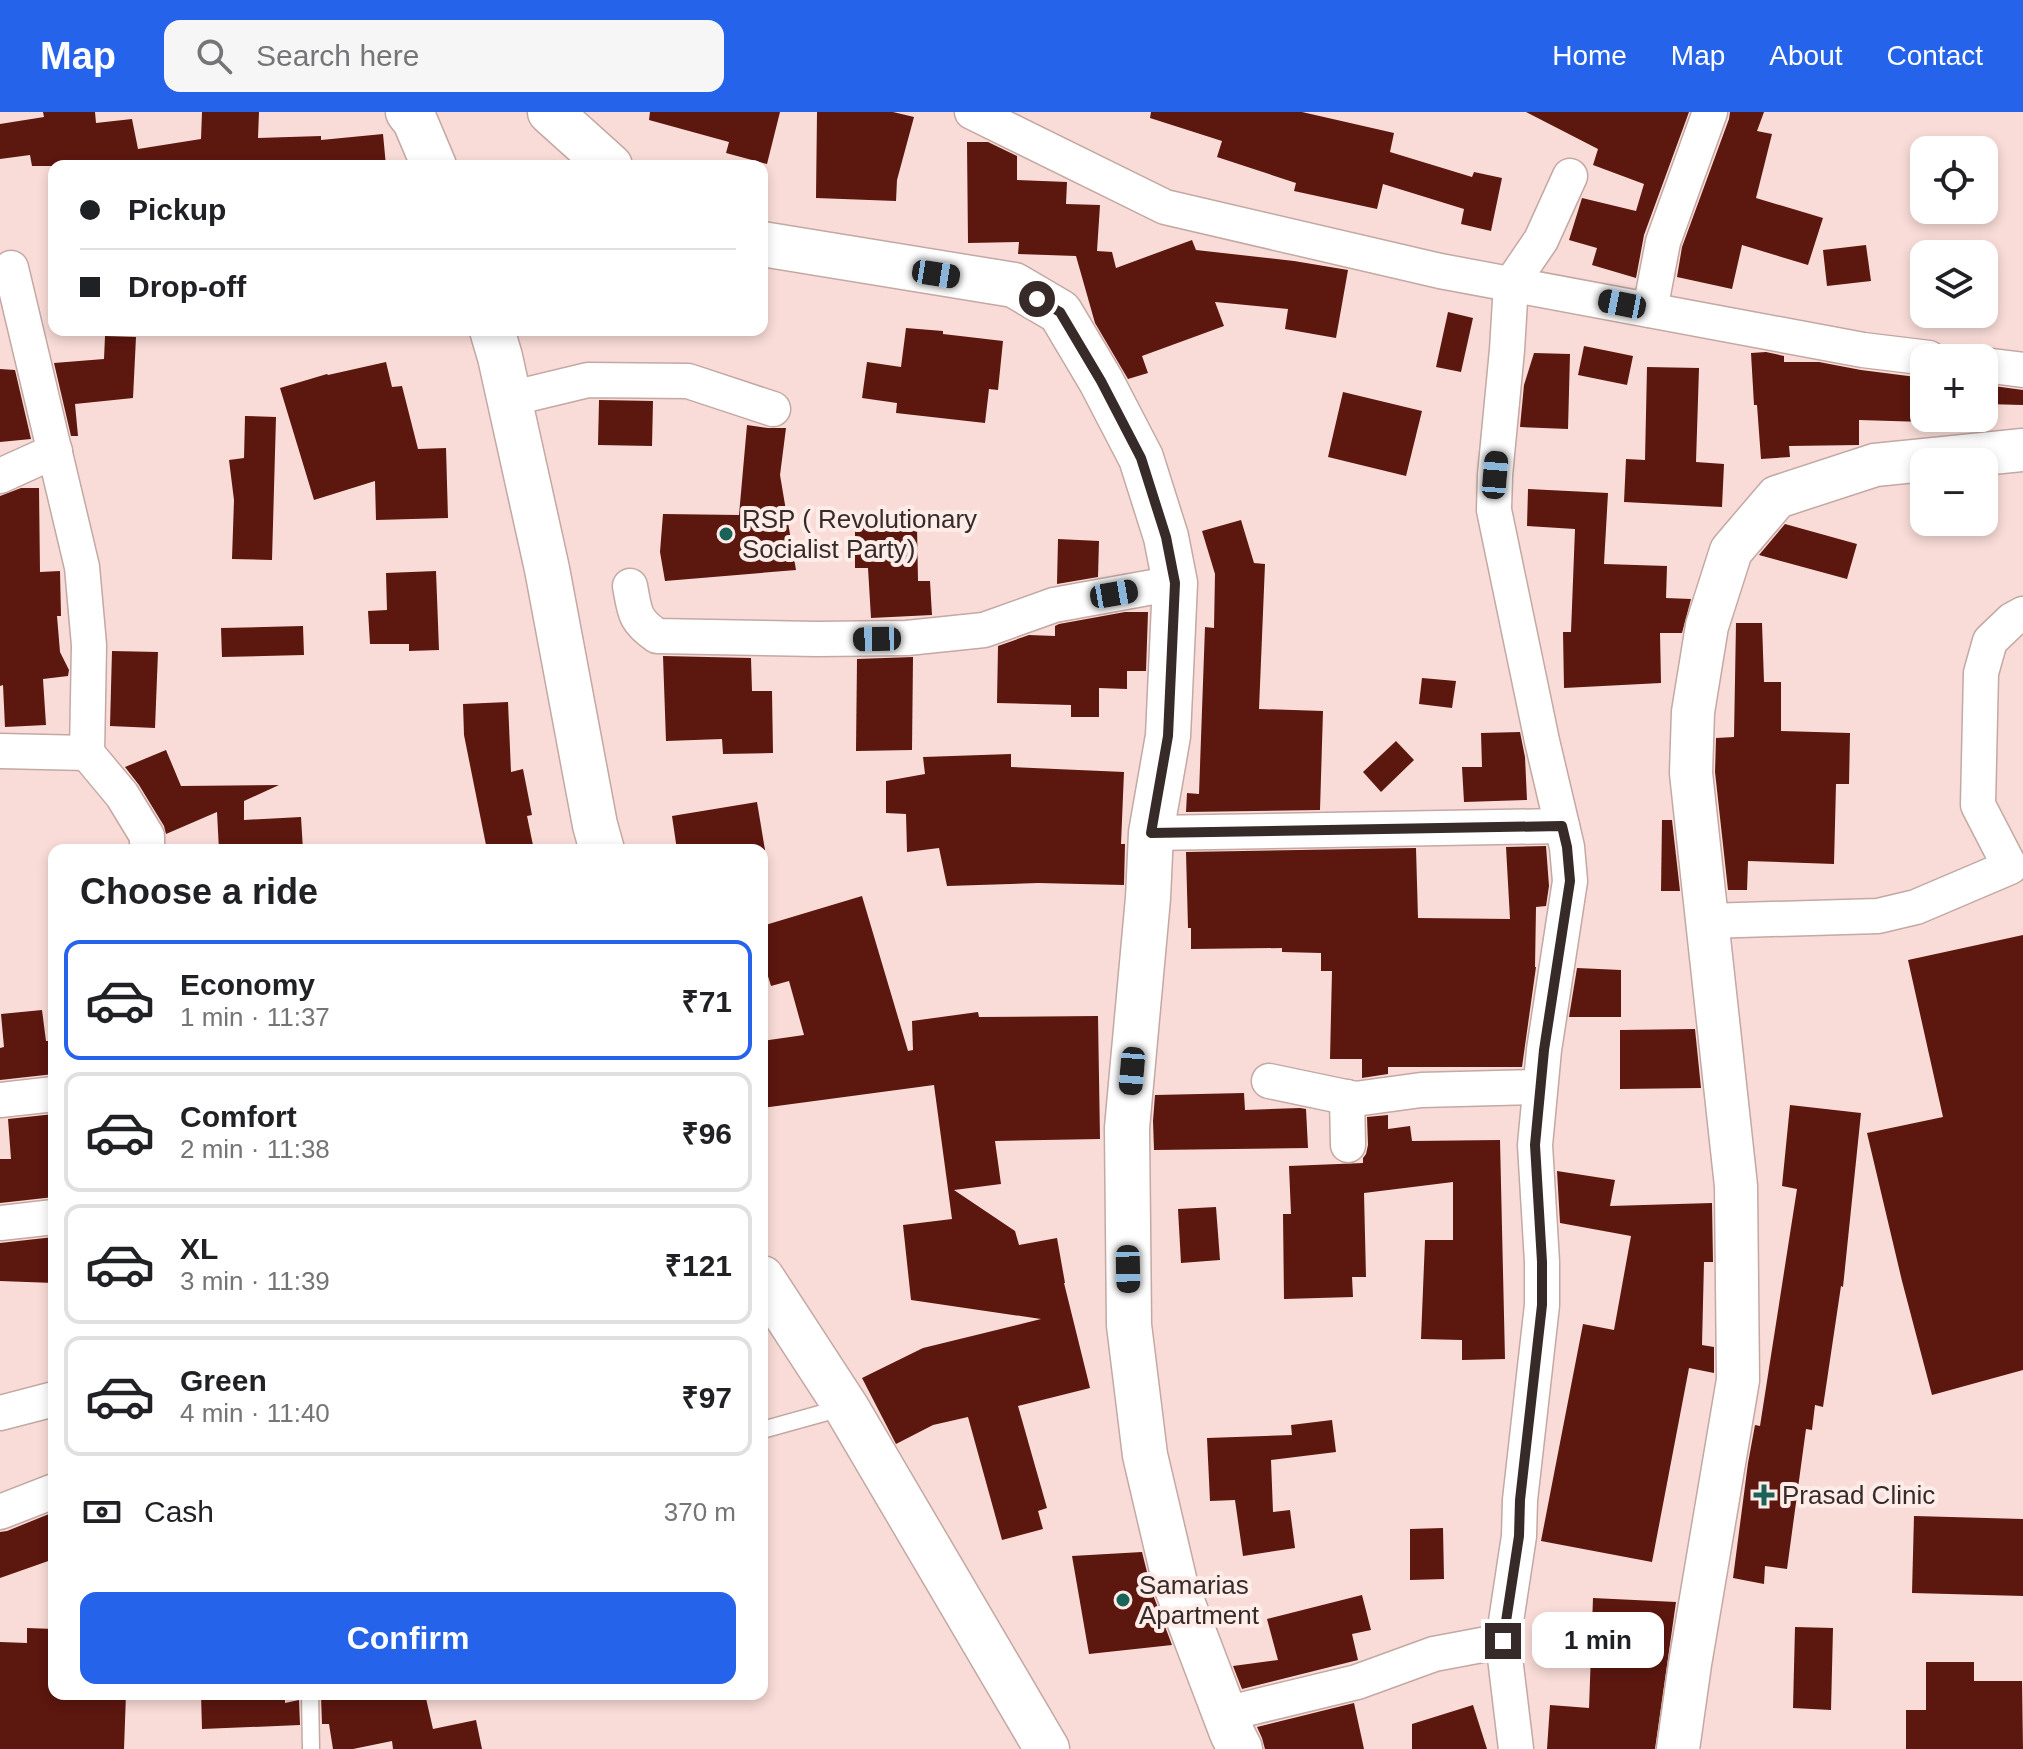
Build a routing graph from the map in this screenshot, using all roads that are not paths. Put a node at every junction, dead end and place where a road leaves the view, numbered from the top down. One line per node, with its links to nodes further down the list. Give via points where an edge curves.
1 (408, 112): 5 (main road)
2 (550, 112): 6 (main road)
3 (972, 112): 10 (street, via 1165,207)
4 (1710, 112): 11 (street, via 1663,242)
5 (431, 160)
6 (603, 160)
7 (1570, 176): 10 (street, via 1541,240)
8 (768, 245): 21 (main road, via 1014,285 1060,312 1141,458)
9 (11, 268): 19 (street)
10 (1511, 284): 11 (street); 26 (street, via 1494,510)
11 (1650, 310): 13 (street)
12 (493, 336): 16 (main road)
13 (1910, 356)
14 (1998, 367): 15 (street)
15 (2023, 370)
16 (509, 399): 17 (street, via 588,380 688,381); 29 (main road)
17 (773, 409)
18 (2023, 450): 31 (street, via 1875,465 1777,497 1731,551 1707,626 1693,712 1691,773)
19 (55, 451): 20 (street); 25 (street, via 82,567 89,645)
20 (0, 476)
21 (1175, 583): 22 (street, via 1054,605 984,630 832,639 657,636 642,625); 27 (main road, via 1168,736)
22 (630, 586)
23 (2023, 614): 30 (street, via 1990,641 1981,673 1978,805)
24 (0, 751): 25 (street)
25 (87, 753): 28 (street, via 122,795)
26 (1562, 826): 27 (street); 33 (street, via 1570,881)
27 (1151, 833): 49 (main road, via 1127,1128 1129,1325 1145,1455 1175,1583)
28 (147, 844)
29 (600, 844)
30 (2016, 875): 31 (street, via 1878,916)
31 (1707, 921): 53 (street, via 1736,1186 1738,1380)
32 (1269, 1081): 35 (street)
33 (1540, 1087): 35 (street); 47 (street, via 1535,1145 1542,1305)
34 (48, 1095): 36 (street)
35 (1347, 1097): 37 (street)
36 (0, 1100)
37 (1348, 1145)
38 (48, 1218): 39 (street)
39 (0, 1223)
40 (768, 1287): 42 (main road)
41 (48, 1401): 43 (street)
42 (846, 1407): 44 (lane); 51 (main road)
43 (0, 1413)
44 (768, 1428)
45 (48, 1493): 46 (street)
46 (0, 1512)
47 (1503, 1641): 49 (street, via 1434,1654); 52 (street)
48 (310, 1700): 50 (lane)
49 (1232, 1732)
50 (311, 1749)
51 (1047, 1749)
52 (1516, 1749)
53 (1678, 1749)

